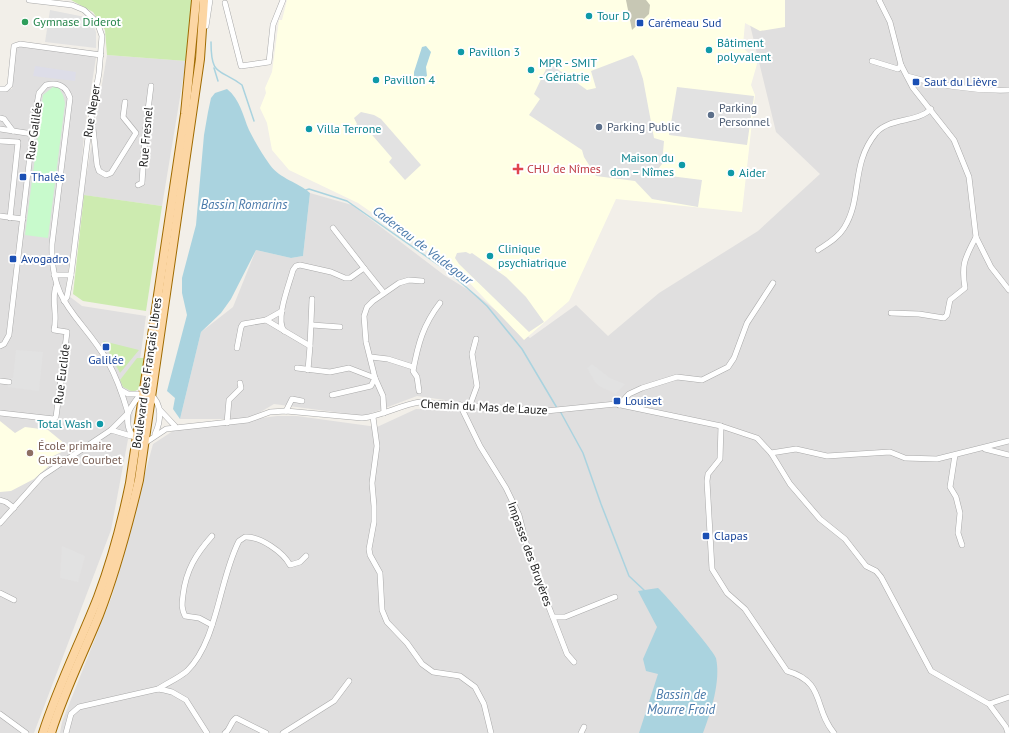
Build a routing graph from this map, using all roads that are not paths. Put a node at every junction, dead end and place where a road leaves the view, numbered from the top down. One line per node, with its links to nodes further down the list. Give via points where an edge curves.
1 (29, 0): 8 (street, Rue Neper, via 72,5 89,13 97,22 102,36)
2 (196, 0): 64 (main road, Boulevard des Français Libres, via 185,114)
3 (204, 0): 9 (main road, Boulevard des Français Libres)
4 (210, 0): 9 (street)
5 (282, 0): 7 (street, via 273,25 269,62 241,66)
6 (879, 0): 11 (street, via 890,22)
7 (225, 3)
8 (101, 55): 14 (street, via 20,44 14,46 10,85 6,89); 18 (street, Rue Neper)
9 (200, 59): 64 (main road, Boulevard des Français Libres)
10 (872, 61): 11 (street, via 898,69)
11 (901, 66): 12 (street)
12 (906, 76): 15 (street, via 936,84 987,91); 17 (street)
13 (151, 86): 24 (street, Rue Fresnel)
14 (0, 89)
15 (1009, 90)
16 (125, 102): 22 (street, via 123,117)
17 (931, 108): 31 (street, via 954,140 969,177); 32 (street, via 925,114 900,120 877,132 860,159 854,199 847,223 840,233)
18 (92, 114): 22 (street, via 96,165 99,171 106,175 111,174); 35 (street, Rue Neper)
19 (0, 118): 21 (street, via 4,119)
20 (0, 130): 21 (street)
21 (13, 131): 23 (street)
22 (136, 133): 24 (street)
23 (33, 134): 29 (street, Rue Galilée); 34 (street, Rue Galilée, via 39,93 52,84 65,87 70,98 52,244)
24 (145, 134): 26 (street, Rue Fresnel, via 142,183)
25 (0, 141): 28 (street, via 18,142)
26 (138, 185)
27 (0, 216): 28 (street)
28 (10, 218): 29 (street)
29 (23, 219): 51 (street, Rue Galilée, via 8,335)
30 (333, 228): 33 (street)
31 (976, 236): 39 (street, via 990,267); 45 (street, via 965,258 962,272 965,288 950,300 944,318)
32 (818, 250)
33 (364, 268): 40 (street); 44 (street, via 350,278 345,278 331,272 296,266)
34 (54, 275): 35 (street); 38 (street, Rue Galilée)
35 (70, 275): 42 (street, Rue Neper, via 67,297)
36 (422, 281): 40 (street, via 409,280 399,283)
37 (773, 283): 67 (street, via 747,323 728,367 702,380 677,377 649,386 629,394)
38 (57, 285): 42 (street, Rue Galilée); 72 (street, Rue Euclide, via 54,292 57,321 54,330 67,332 56,417 54,419)
39 (1009, 290)
40 (384, 293): 54 (street, via 367,307 364,316 366,342)
41 (312, 298): 47 (street)
42 (64, 301): 62 (street, via 109,363)
43 (440, 303): 55 (street, via 425,324)
44 (282, 311): 46 (street); 49 (street, via 281,324)
45 (891, 313)
46 (266, 320): 49 (street); 53 (street, via 243,324)
47 (312, 325): 48 (street); 52 (street)
48 (340, 327)
49 (284, 331): 52 (street)
50 (476, 339): 69 (street, via 472,354 477,386)
51 (2, 345)
52 (310, 346): 57 (street)
53 (238, 348)
54 (371, 357): 55 (street); 58 (street)
55 (413, 367): 63 (street)
56 (297, 368): 57 (street)
57 (308, 370): 58 (street, via 330,372 349,368)
58 (375, 378): 65 (street, via 371,386); 74 (street, via 383,396)
59 (0, 381): 60 (street)
60 (9, 382)
61 (240, 383): 76 (street, via 241,388 229,400)
62 (121, 390): 64 (street, via 128,394); 73 (street)
63 (419, 391)
64 (145, 394): 70 (street); 73 (street); 81 (main road, Boulevard des Français Libres)
65 (332, 395)
66 (302, 401): 71 (street, via 292,399)
67 (620, 403): 69 (street, Chemin du Mas de Lauze, via 562,410); 78 (street, Chemin du Mas de Lauze, via 628,408)
68 (460, 405): 69 (street, Chemin du Mas de Lauze); 74 (street, Chemin du Mas de Lauze, via 420,402); 96 (street, Impasse des Bruyères, via 519,515 530,558)
69 (470, 405)
70 (160, 410): 77 (street); 80 (street, via 160,421)
71 (286, 411): 75 (street, Chemin du Mas de Lauze, via 352,418); 76 (street, Chemin du Mas de Lauze, via 270,412 248,420)
72 (0, 413)
73 (128, 413): 79 (street); 81 (street)
74 (384, 413): 75 (street, Chemin du Mas de Lauze)
75 (373, 417): 113 (street, via 377,446 372,483 374,522 369,549 380,573 382,610 386,622 407,643 422,664 433,672 460,676 475,687 484,704)
76 (226, 423): 77 (street, Chemin du Mas de Lauze)
77 (175, 426): 80 (street, Chemin du Mas de Lauze)
78 (721, 426): 84 (street, Chemin du Mas de Lauze, via 757,438); 115 (street, via 720,459 708,474 707,481 712,569 727,593 745,609 787,671 798,674 813,686)
79 (111, 430): 81 (street); 88 (street, via 42,476)
80 (154, 435): 81 (street)
81 (138, 440): 106 (main road, Boulevard des Français Libres, via 124,514 108,568); 107 (main road, Boulevard des Français Libres, via 132,510 118,564 65,691)
82 (1009, 441): 83 (street)
83 (984, 449): 85 (street); 86 (street)
84 (772, 453): 85 (street, via 796,449 826,456 890,452 905,458 937,459); 102 (street, Chemin du Mas de Lauze, via 790,484 820,519 845,540 866,566 882,577 931,672)
85 (955, 455): 91 (street, via 950,487 956,497 960,513 958,532)
86 (1009, 455)
87 (0, 500): 88 (street)
88 (14, 508): 89 (street)
89 (0, 523)
90 (212, 536): 97 (street, via 194,559 186,577 181,609 185,616 199,618)
91 (962, 545)
92 (306, 556): 97 (street, via 300,562 290,564 264,543 245,537 237,546)
93 (0, 593): 95 (street)
94 (615, 597): 96 (street, via 565,617)
95 (14, 600)
96 (553, 617): 98 (street, Impasse des Bruyères, via 567,654)
97 (212, 625): 100 (street, via 198,655 186,672)
98 (574, 662)
99 (349, 681): 112 (street, via 334,701)
100 (158, 689): 108 (street, via 79,707 71,714); 109 (street, via 172,692 186,700)
101 (1009, 697): 102 (street)
102 (989, 704): 116 (street, Chemin du Mas de Lauze)
103 (0, 714): 105 (street)
104 (584, 727): 114 (street)
105 (26, 733)
106 (43, 733)
107 (51, 733)
108 (66, 733)
109 (207, 733)
110 (225, 733): 111 (street, via 236,718)
111 (266, 733)
112 (283, 733)
113 (491, 733)
114 (580, 733)
115 (834, 733)
116 (1008, 733)

